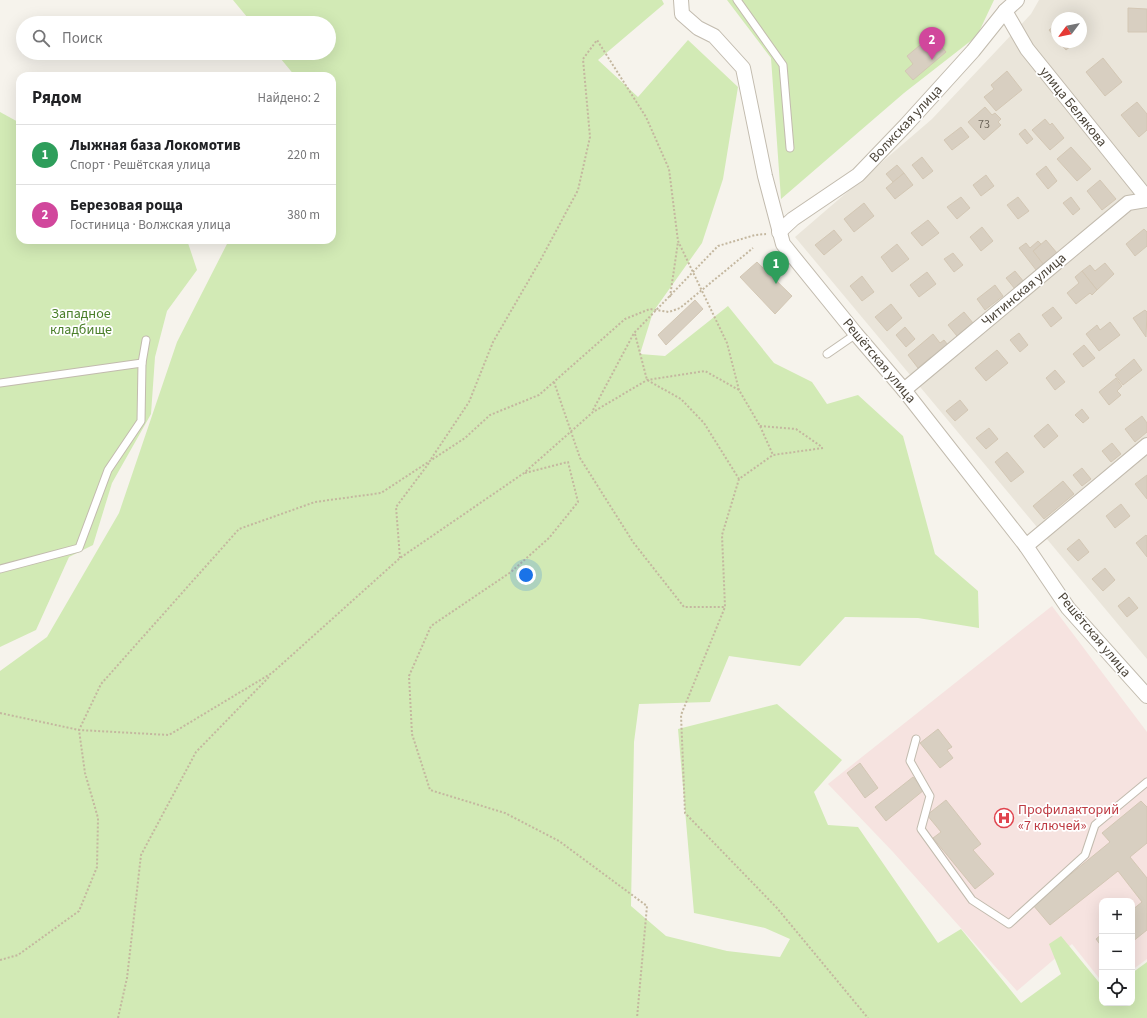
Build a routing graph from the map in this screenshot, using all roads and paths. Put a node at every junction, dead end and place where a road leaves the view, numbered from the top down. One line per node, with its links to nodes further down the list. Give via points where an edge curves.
1 (681, 0): 7 (street, Решётская улица, via 682,14 698,28 714,36 743,68)
2 (738, 0): 5 (lane, via 783,65)
3 (1017, 0): 4 (street, Волжская улица)
4 (1005, 11): 6 (street, улица Белякова, via 1027,49); 7 (street, Волжская улица, via 973,51 858,175 793,219)
5 (790, 148)
6 (1147, 199): 23 (street, Читинская улица, via 1128,203)
7 (779, 232): 10 (path, via 756,235 718,246); 15 (street, Решётская улица, via 783,244)
8 (678, 241): 10 (path); 12 (path); 29 (path, via 669,169 646,116 597,40 583,59 590,137 578,190 494,342 469,402)
9 (753, 248): 11 (path)
10 (693, 273): 11 (path); 12 (path)
11 (702, 291): 13 (path, via 680,308 669,312); 22 (path, via 727,343)
12 (670, 297): 13 (path)
13 (657, 310): 14 (path); 20 (path, via 650,309 625,320)
14 (634, 333): 19 (path); 24 (path)
15 (856, 334): 17 (lane); 23 (street, Решётская улица)
16 (146, 340): 18 (lane)
17 (827, 354)
18 (142, 363): 21 (lane); 34 (lane, via 141,420 108,470 79,548)
19 (647, 380): 22 (path, via 705,371); 24 (path); 31 (path, via 681,399 704,423)
20 (554, 382): 26 (path); 29 (path, via 539,395 490,415 465,438)
21 (0, 383)
22 (739, 390): 25 (path)
23 (904, 390): 32 (street, Решётская улица)
24 (593, 412): 26 (path)
25 (760, 426): 28 (path); 28 (path, via 796,429 823,448)
26 (571, 431): 30 (path); 35 (path, via 580,458 633,542 684,607)
27 (1147, 445): 32 (street)
28 (773, 455): 31 (path)
29 (430, 461): 33 (path, via 396,507); 39 (path, via 381,493 315,502 239,529 101,684)
30 (524, 473): 33 (path); 44 (path, via 568,462 578,502 549,538 511,572 431,626 409,676 412,734 430,790 505,813 559,841 647,906)
31 (739, 479): 35 (path, via 722,535)
32 (1026, 546): 37 (street, Решётская улица, via 1068,608)
33 (400, 558): 36 (path)
34 (0, 569)
35 (725, 607): 45 (path, via 681,715 685,813 777,908)
36 (272, 673): 39 (path, via 169,736); 43 (path, via 196,752 141,855 127,978)
37 (1145, 691)
38 (0, 713): 39 (path)
39 (80, 730): 42 (path, via 85,773 98,818 97,867 79,911 18,955)
40 (916, 739): 41 (lane, via 910,761 930,796 921,828 972,900 1009,924 1084,856 1094,825)
41 (1147, 782)
42 (0, 960)
43 (118, 1018)
44 (637, 1018)
45 (868, 1018)

